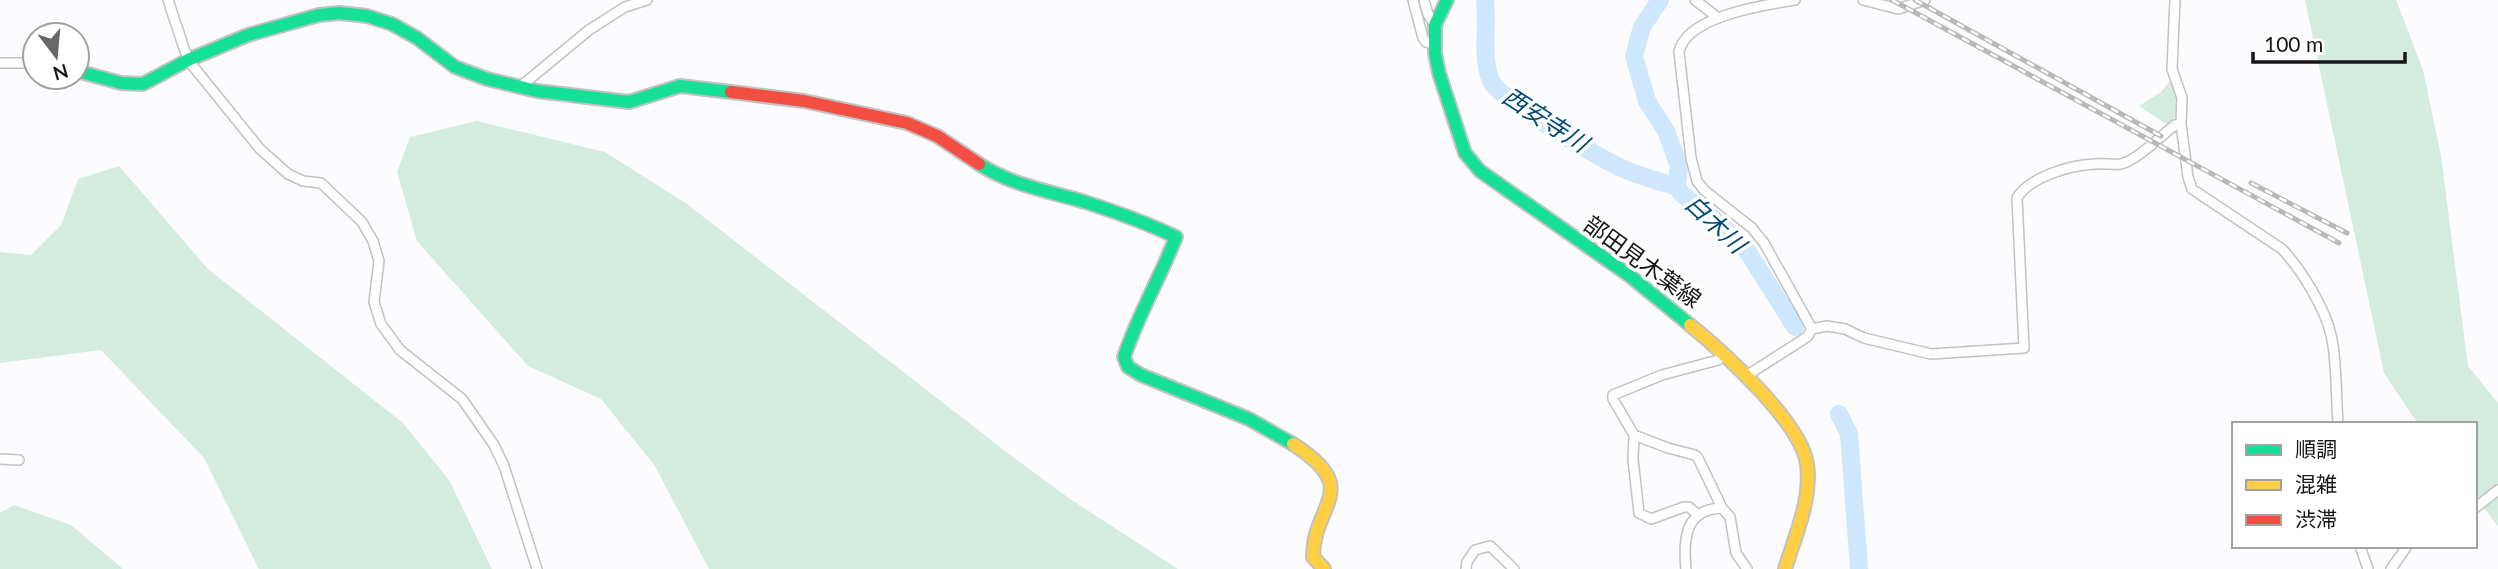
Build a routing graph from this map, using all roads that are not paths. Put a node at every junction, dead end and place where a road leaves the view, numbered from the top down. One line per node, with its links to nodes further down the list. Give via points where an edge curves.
1 (168, 0): 14 (street)
2 (647, 0): 18 (street, via 625,6 589,30)
3 (1413, 0): 13 (street, via 1423,38)
4 (1424, 0): 12 (street)
5 (1447, 0): 12 (street, 部田見木葉線)
6 (1695, 0): 11 (street)
7 (1795, 0): 11 (street)
8 (1863, 0): 9 (street, via 1898,9)
9 (1925, 0)
10 (2175, 0): 19 (street, via 2172,69 2182,98)
11 (1717, 18): 20 (street, via 1686,38 1679,52 1690,158 1697,181 1764,243)
12 (1435, 24): 13 (street, 部田見木葉線)
13 (1435, 45): 21 (street, 部田見木葉線, via 1439,73 1465,153 1480,171 1658,296)
14 (187, 60): 17 (street, via 143,84); 18 (street, via 248,35 339,13 392,24 455,67); 33 (street, via 260,149 288,174 321,183 362,222 379,261 374,302 381,324 400,349 462,399 494,445)
15 (0, 63): 16 (street)
16 (21, 63)
17 (91, 75)
18 (520, 87): 34 (street, via 629,102 680,86 804,101 907,123 1015,183 1087,203 1176,237 1135,324 1124,357 1128,368 1235,412 1303,450 1322,466 1331,488 1313,557)
19 (2181, 124): 20 (street, via 2133,158 2063,169 2021,191 2017,198 2024,348 1931,354 1845,329); 23 (street, via 2192,189 2282,249 2307,284 2331,335)
20 (1812, 329): 22 (street, via 1807,337)
21 (1723, 354): 22 (street, 部田見木葉線); 24 (street, via 1718,360 1613,396)
22 (1746, 376): 39 (street, 部田見木葉線, via 1804,450 1805,499)
23 (2338, 422)
24 (1634, 435): 29 (street, via 1695,455); 30 (street, via 1639,513 1651,519 1689,507)
25 (0, 459): 26 (street)
26 (19, 460)
27 (2498, 490): 28 (street)
28 (2477, 506)
29 (1722, 508): 30 (street); 38 (street, via 1730,517 1737,554)
30 (1698, 515): 37 (street, via 1688,528)
31 (2361, 548): 40 (street)
32 (2406, 548): 41 (street)
33 (537, 569)
34 (1324, 569)
35 (1466, 569): 36 (street, via 1475,550 1490,546)
36 (1514, 569)
37 (1686, 569)
38 (1747, 569)
39 (1785, 569)
40 (2368, 569)
41 (2391, 569)

